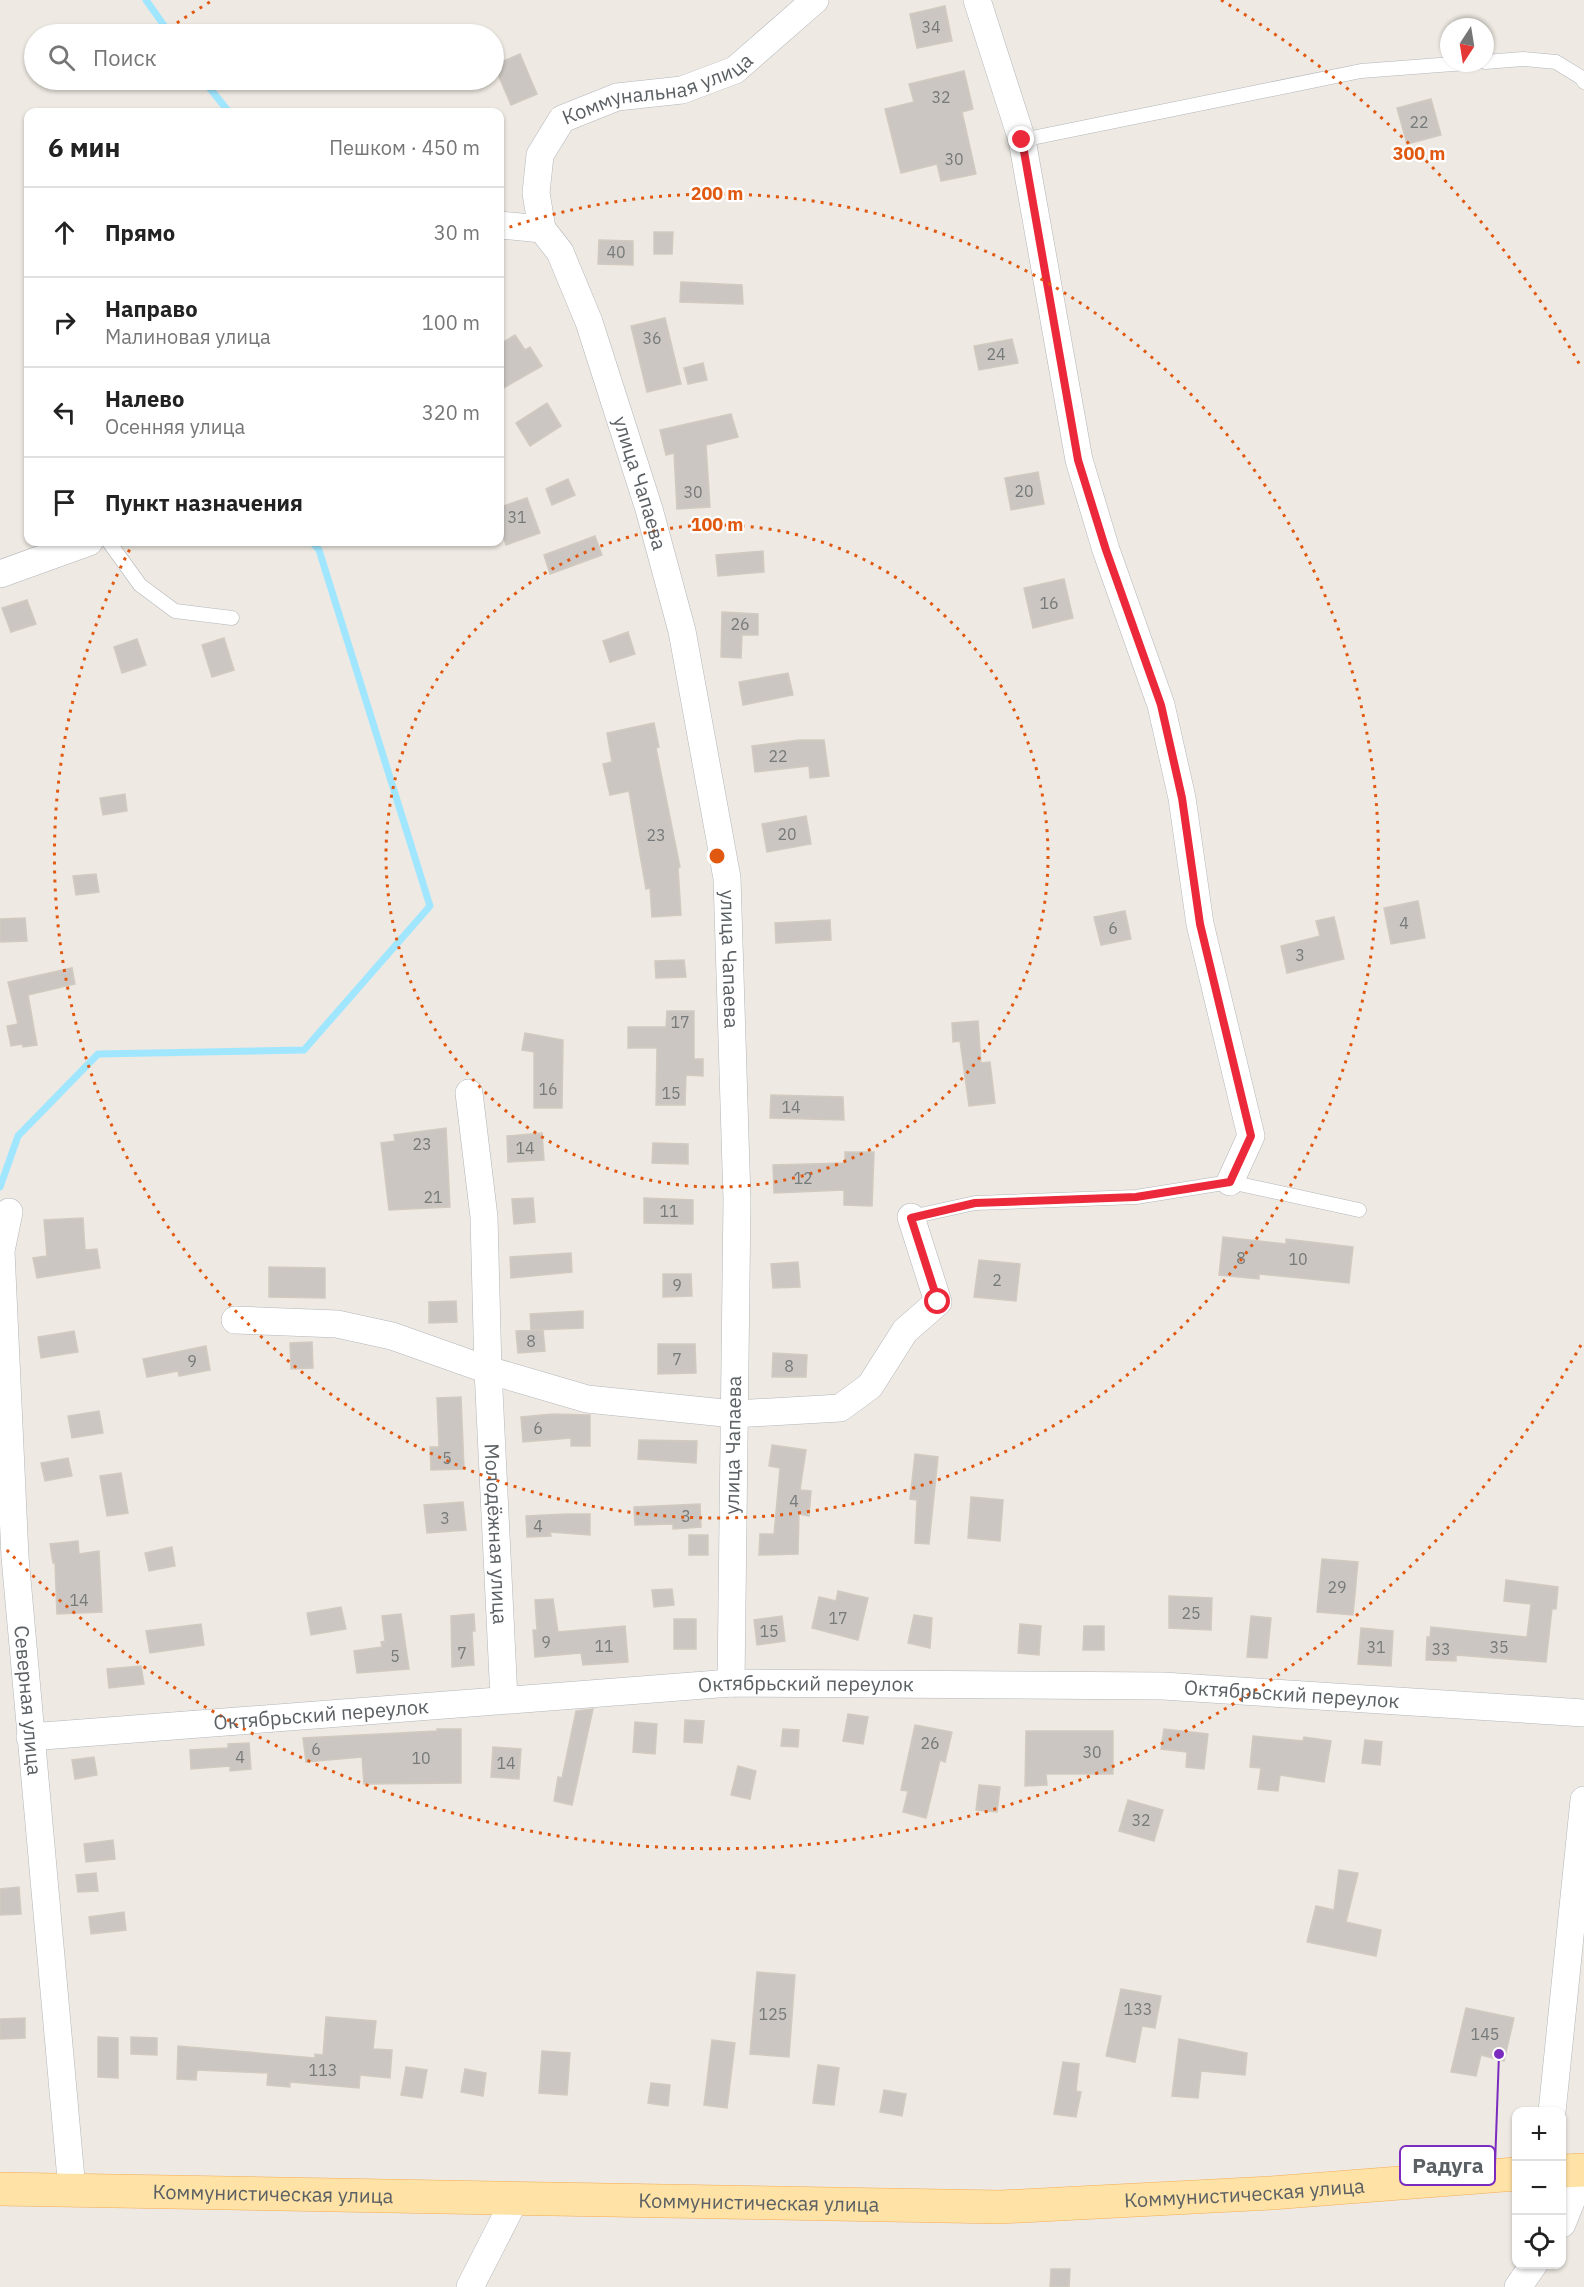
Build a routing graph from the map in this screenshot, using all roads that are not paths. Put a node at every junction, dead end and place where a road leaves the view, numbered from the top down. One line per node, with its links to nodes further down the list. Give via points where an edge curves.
1 (815, 0): 8 (street, Коммунальная улица, via 735,70 682,90 617,97 562,119 540,155 536,193)
2 (977, 0): 6 (street)
3 (1494, 61): 5 (lane, via 1556,62)
4 (1440, 65): 6 (lane, via 1361,71)
5 (1584, 82)
6 (1022, 140): 14 (street, via 1078,460 1161,705 1182,798 1200,924 1251,1136)
7 (504, 225): 8 (street)
8 (542, 229): 20 (street, улица Чапаева, via 560,252 589,322 649,509 682,631 727,878 737,1200)
9 (78, 546): 11 (street)
10 (112, 546): 12 (lane, via 140,585 175,611)
11 (0, 574)
12 (231, 618)
13 (469, 1093): 19 (street, Молодёжная улица, via 484,1217)
14 (1230, 1182): 15 (lane); 17 (lane, via 1136,1197 975,1203)
15 (1359, 1210)
16 (9, 1212): 24 (street, Северная улица, via 1,1251 4,1339 15,1557)
17 (911, 1218): 20 (street, via 938,1302 905,1331 870,1386 840,1408)
18 (235, 1320): 19 (street, via 337,1324 392,1336)
19 (488, 1370): 20 (street, via 587,1399); 22 (street, Молодёжная улица)
20 (734, 1414): 21 (street, улица Чапаева)
21 (730, 1683): 22 (street, Октябрьский переулок); 23 (street, Октябрьский переулок, via 1163,1686)
22 (504, 1699): 24 (street, Октябрьский переулок)
23 (1584, 1713)
24 (30, 1737): 30 (street, Северная улица)
25 (1584, 1800): 26 (street)
26 (1553, 2107)
27 (1572, 2170): 32 (street, via 1572,2199)
28 (1512, 2174): 31 (main road, Коммунистическая улица, via 1271,2193 1000,2207)
29 (0, 2189): 30 (main road, Коммунистическая улица)
30 (72, 2190): 31 (main road, Коммунистическая улица)
31 (515, 2199): 34 (street)
32 (1566, 2215)
33 (1531, 2269): 35 (street)
34 (470, 2287)
35 (1518, 2287)

